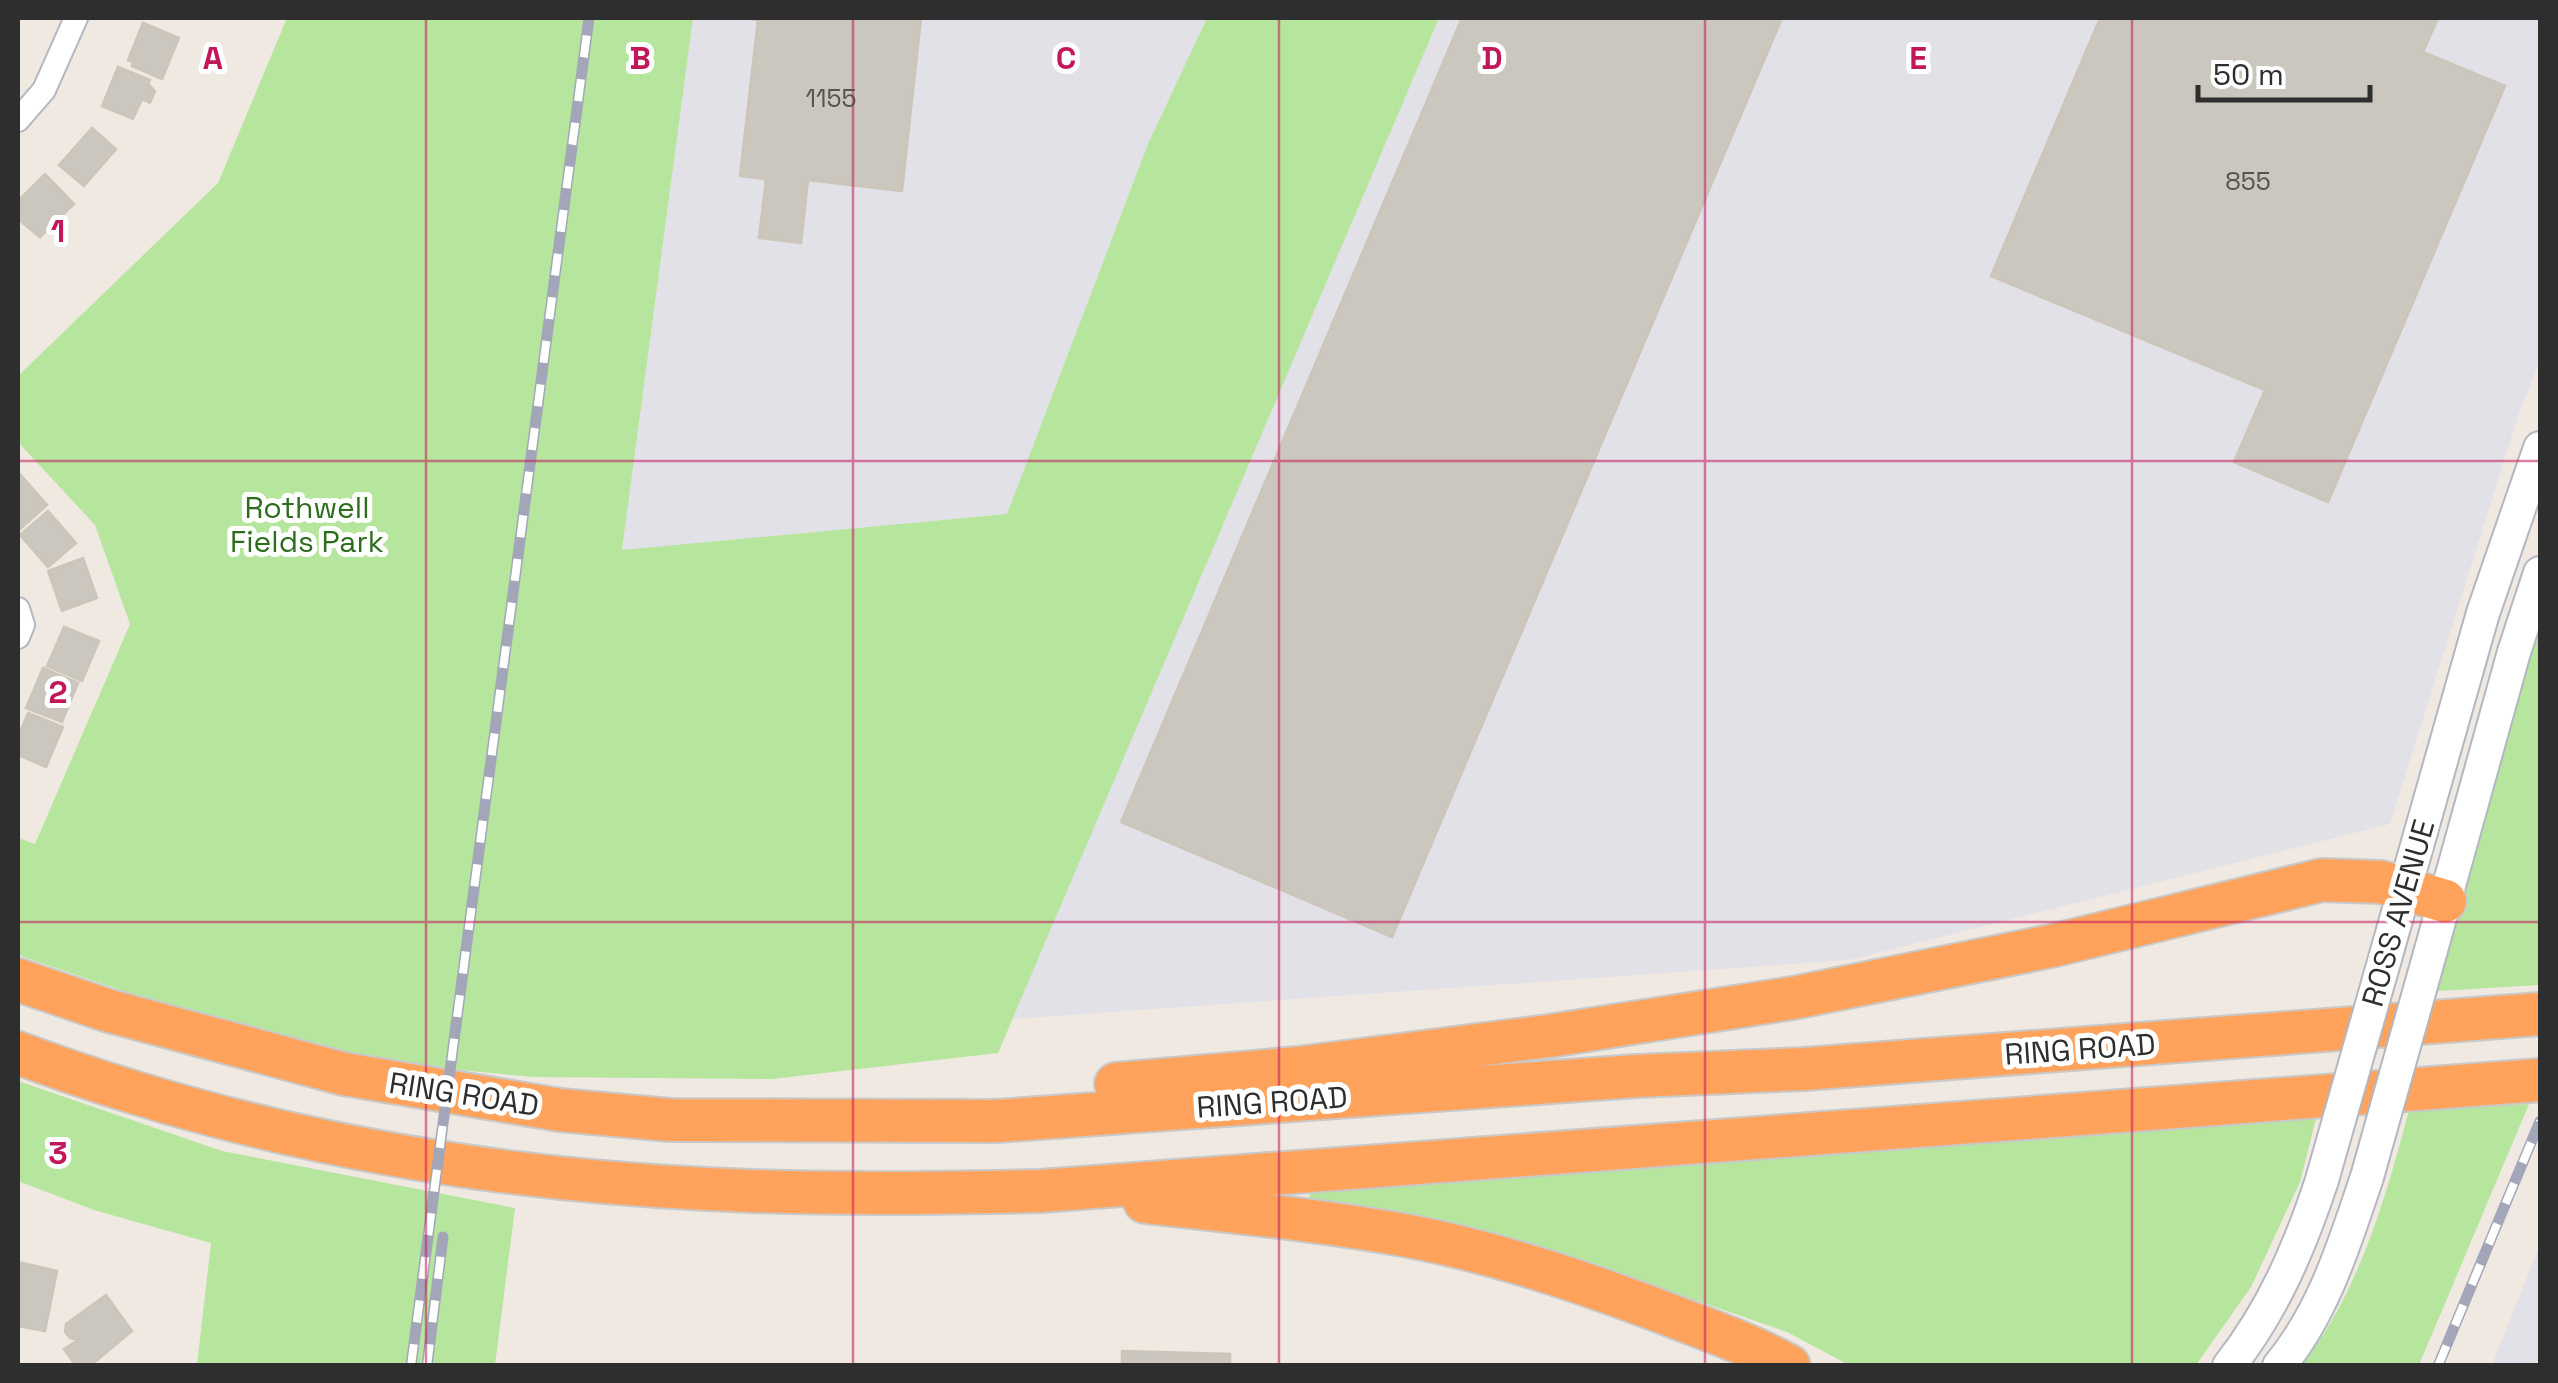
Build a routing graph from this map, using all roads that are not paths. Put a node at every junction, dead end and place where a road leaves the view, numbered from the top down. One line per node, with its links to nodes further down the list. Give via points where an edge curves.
1 (76, 18): 2 (street, via 44,90)
2 (18, 120)
3 (2540, 448): 7 (main road, ROSS AVENUE, via 2479,628)
4 (2540, 573): 8 (main road, ROSS AVENUE)
5 (18, 609): 6 (street)
6 (18, 637)
7 (2405, 888): 8 (highway); 13 (highway, via 2322,880 2051,946 1793,998 1549,1036); 16 (main road, ROSS AVENUE, bridge, via 2294,1260)
8 (2445, 901): 17 (main road, ROSS AVENUE, bridge, via 2339,1260)
9 (18, 980): 13 (highway, RING ROAD, via 344,1074 560,1110)
10 (2540, 1014): 13 (highway, RING ROAD, via 996,1121)
11 (18, 1054): 14 (highway, via 199,1114 302,1138 546,1176 875,1194)
12 (2540, 1080): 14 (highway)
13 (777, 1120)
14 (1040, 1190): 15 (highway, via 1412,1237 1624,1298)
15 (1789, 1366)
16 (2229, 1366)
17 (2279, 1366)

